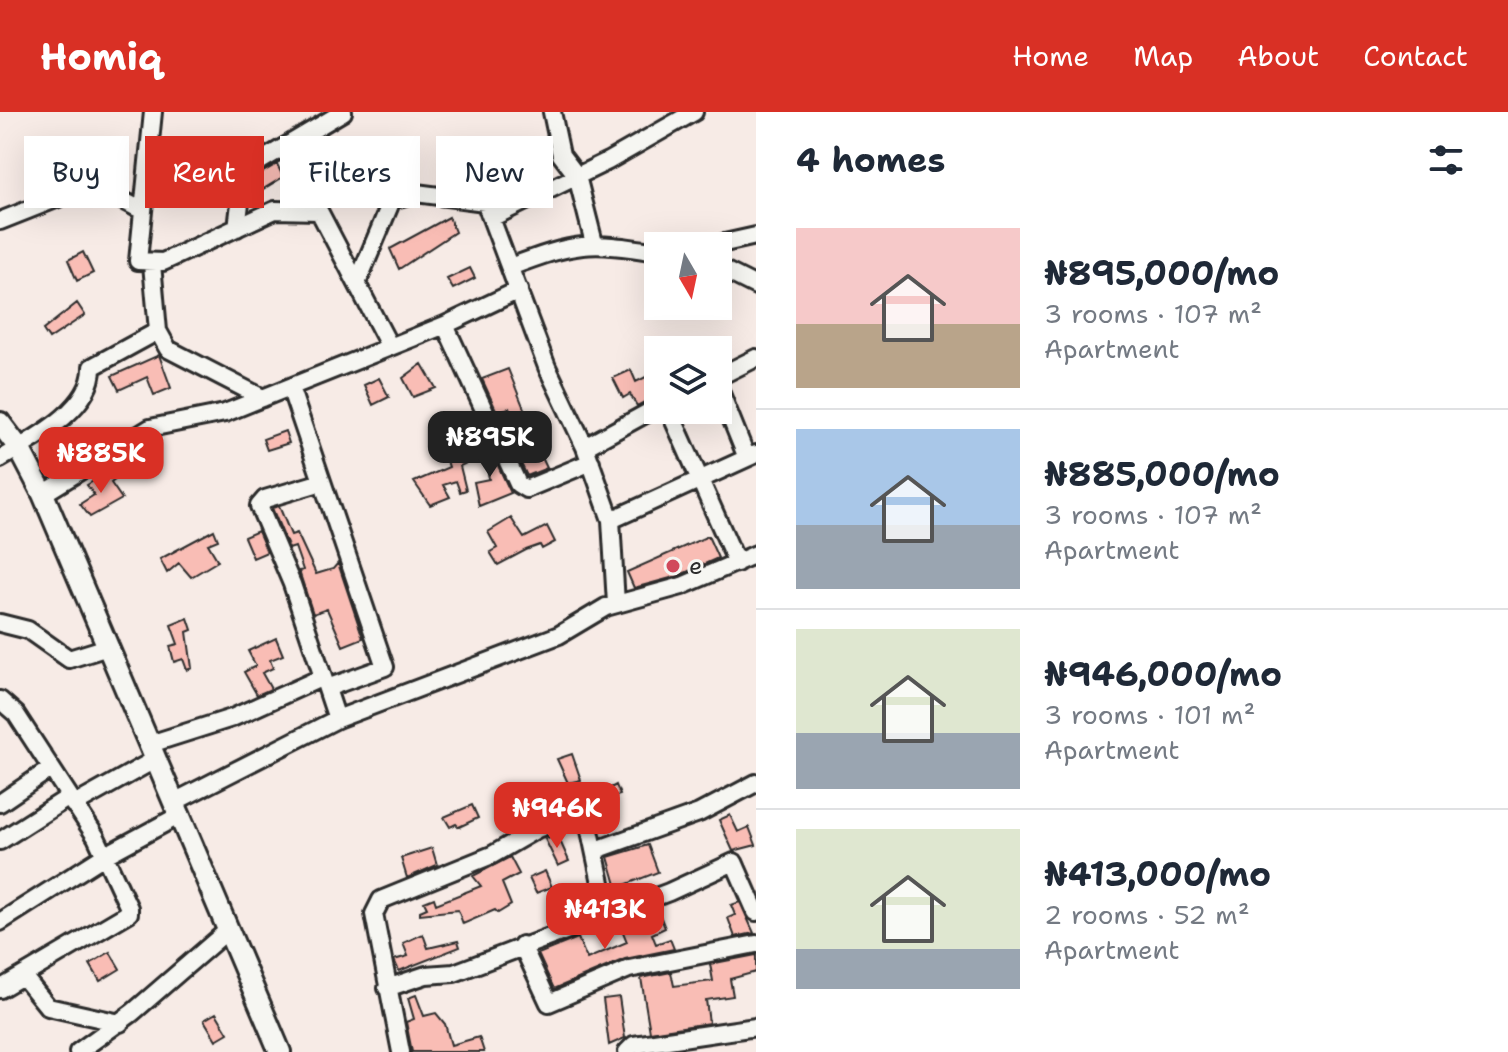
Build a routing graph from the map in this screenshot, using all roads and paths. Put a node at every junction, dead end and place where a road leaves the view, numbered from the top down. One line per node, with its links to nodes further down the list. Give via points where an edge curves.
1 (153, 112): 6 (street)
2 (343, 112): 9 (street, via 249,168)
3 (552, 112): 5 (street, via 561,155)
4 (694, 112): 5 (street)
5 (577, 176): 7 (street); 12 (street)
6 (141, 210): 8 (street, via 86,187); 14 (street, via 136,258)
7 (491, 218): 15 (street); 17 (street, via 482,200 400,196 392,200)
8 (0, 221)
9 (237, 228): 14 (street); 17 (street, via 283,208 319,211)
10 (756, 236): 11 (street)
11 (732, 241)
12 (594, 243): 13 (street); 15 (street, via 567,246)
13 (644, 250)
14 (152, 264): 21 (street)
15 (510, 267): 19 (street)
16 (732, 274): 18 (street)
17 (358, 281): 22 (street)
18 (756, 286)
19 (519, 290): 20 (street); 32 (street)
20 (445, 325): 22 (street); 32 (street, via 518,484 526,489)
21 (158, 331): 26 (street, via 168,349); 31 (street, via 92,367 87,393)
22 (390, 347): 25 (street)
23 (756, 358): 24 (street)
24 (732, 370)
25 (290, 387): 26 (street); 36 (street)
26 (263, 398): 37 (street, via 225,413 150,428)
27 (732, 415): 33 (street)
28 (644, 417): 32 (street)
29 (0, 423): 31 (street)
30 (675, 424): 35 (street)
31 (19, 448): 34 (street); 37 (street)
32 (588, 455): 38 (street)
33 (752, 456): 35 (street)
34 (0, 459)
35 (699, 478): 38 (street); 40 (street)
36 (322, 482): 44 (street, via 385,667); 44 (street, via 265,499 259,506)
37 (43, 494): 43 (street)
38 (611, 520): 41 (street)
39 (756, 554): 40 (street)
40 (737, 563): 41 (street, via 682,586)
41 (616, 604): 46 (street, via 559,635)
42 (0, 623): 43 (street, via 28,630 69,659)
43 (108, 647): 47 (street)
44 (325, 683): 46 (street); 47 (street)
45 (0, 700): 48 (street, via 16,714)
46 (337, 719): 52 (street)
47 (153, 751): 50 (street); 52 (street)
48 (50, 769): 50 (street); 51 (street)
49 (756, 783): 54 (street, via 699,813)
50 (72, 801): 53 (street); 55 (street)
51 (0, 803)
52 (177, 808): 55 (street); 59 (street)
53 (0, 841)
54 (596, 850): 57 (street); 63 (street, via 588,821 571,817 381,900 374,914)
55 (104, 856): 58 (street); 62 (street, via 129,913)
56 (754, 903): 57 (street, via 734,862)
57 (608, 916): 61 (street)
58 (0, 922)
59 (228, 930): 65 (street); 69 (street)
60 (756, 944): 61 (street, via 629,969 549,1003)
61 (522, 945): 63 (street, via 454,973 426,975)
62 (23, 976): 64 (street); 65 (street, via 51,1008)
63 (387, 988): 70 (street)
64 (0, 989)
65 (120, 1023): 68 (street)
66 (756, 1027): 67 (street)
67 (654, 1047): 71 (street, via 634,1045)
68 (78, 1052)
69 (280, 1052)
70 (401, 1052)
71 (627, 1052)

